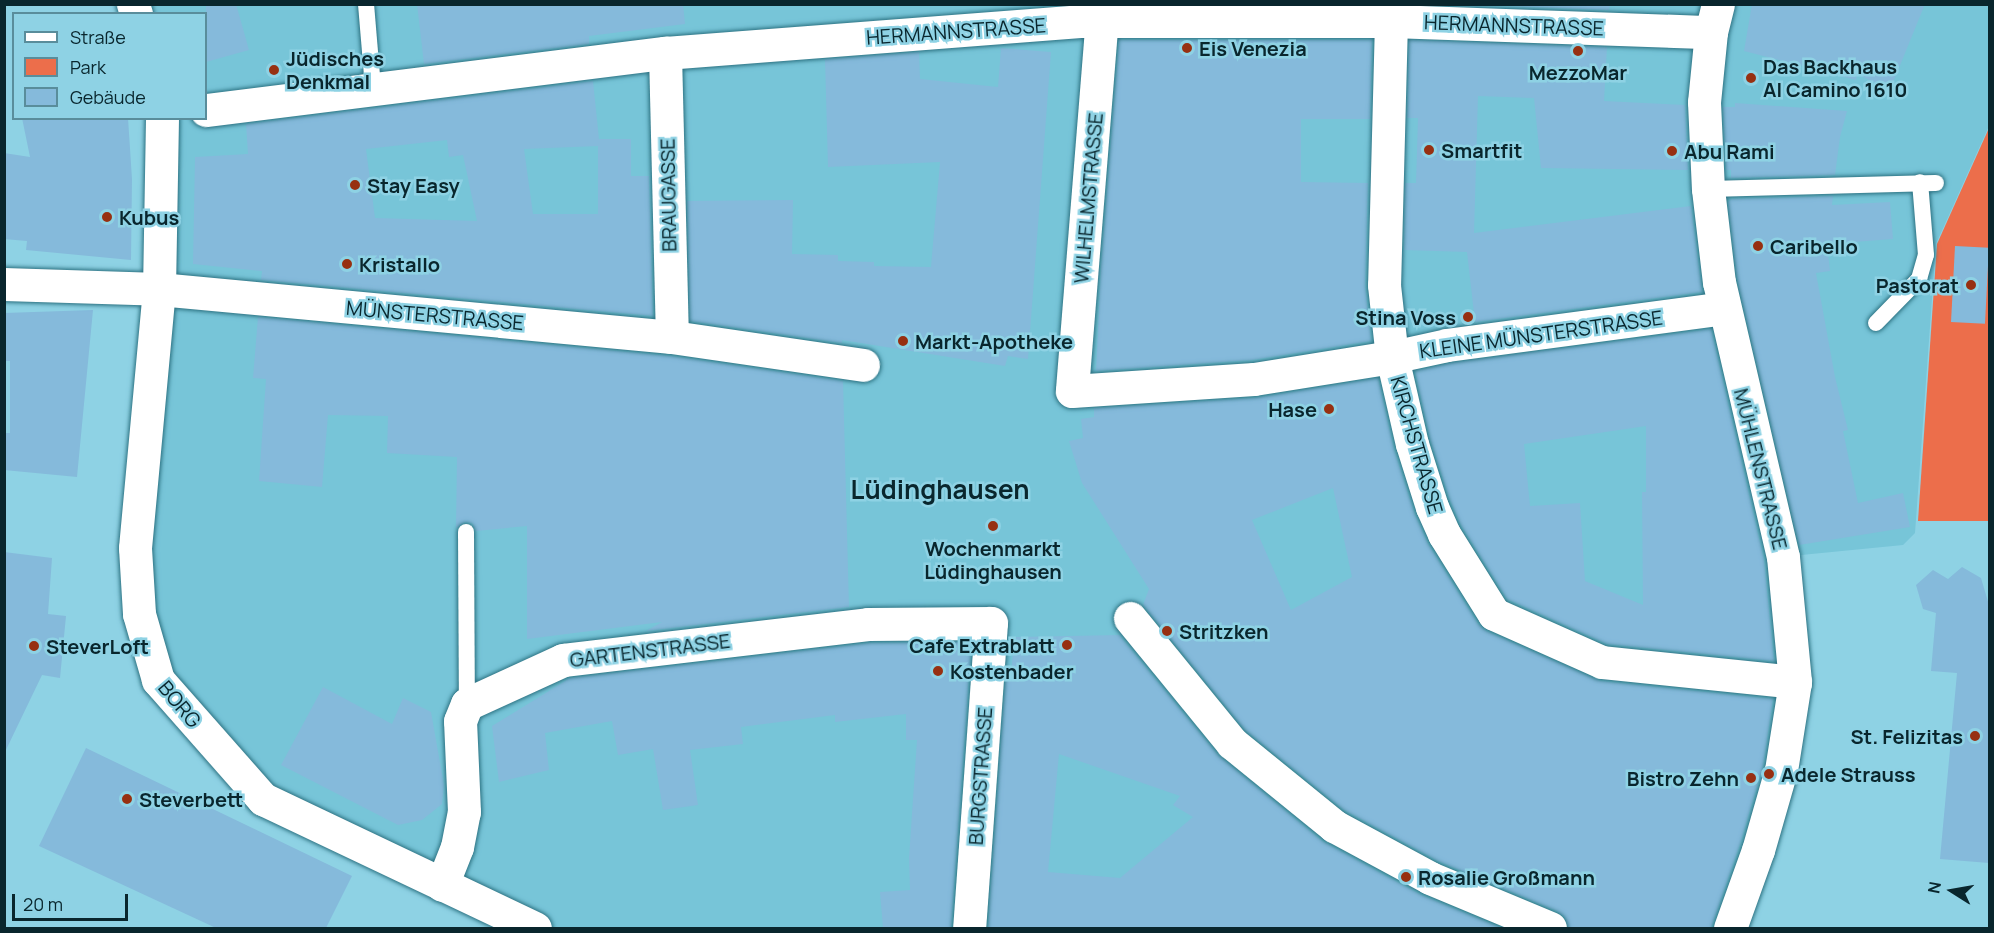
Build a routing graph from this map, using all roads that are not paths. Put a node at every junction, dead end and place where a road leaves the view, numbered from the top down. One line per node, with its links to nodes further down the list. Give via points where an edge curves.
1 (366, 4): 6 (lane)
2 (1103, 12): 4 (street, HERMANNSTRASSE); 5 (street, HERMANNSTRASSE); 17 (street, WILHELMSTRASSE)
3 (1714, 18): 4 (street, HERMANNSTRASSE); 9 (street, MÜHLENSTRASSE, via 1704,102)
4 (1391, 21): 15 (street, KIRCHSTRASSE, via 1384,285)
5 (665, 53): 6 (street, HERMANNSTRASSE); 14 (street, BRAUGASSE)
6 (373, 88): 7 (street, HERMANNSTRASSE)
7 (207, 110)
8 (162, 120): 11 (street, BORG)
9 (1708, 189): 12 (street, MÜHLENSTRASSE); 13 (lane, via 1928,182 1926,255 1919,279)
10 (4, 284): 11 (street, MÜNSTERSTRASSE)
11 (159, 289): 14 (street, MÜNSTERSTRASSE); 23 (street, BORG, via 135,548 139,614 158,680 263,799)
12 (1723, 308): 15 (street, KLEINE MÜNSTERSTRASSE, via 1447,345); 21 (street, MÜHLENSTRASSE, via 1783,557)
13 (1876, 323)
14 (672, 337): 16 (street, MÜNSTERSTRASSE)
15 (1392, 357): 17 (street, KLEINE MÜNSTERSTRASSE, via 1254,379); 21 (street, KIRCHSTRASSE, via 1412,444 1432,507 1444,534 1494,615 1602,662)
16 (863, 365)
17 (1072, 391)
18 (466, 532): 22 (lane)
19 (1130, 618): 26 (street, via 1232,743 1334,826 1431,878)
20 (991, 623): 22 (street, GARTENSTRASSE, via 868,624 563,660); 25 (street, BURGSTRASSE)
21 (1795, 682): 27 (street, MÜHLENSTRASSE, via 1781,770)
22 (466, 704): 23 (street, via 460,721 465,812 457,848)
23 (442, 885): 24 (street, BORG)
24 (535, 928)
25 (969, 928)
26 (1550, 928)
27 (1730, 928)

